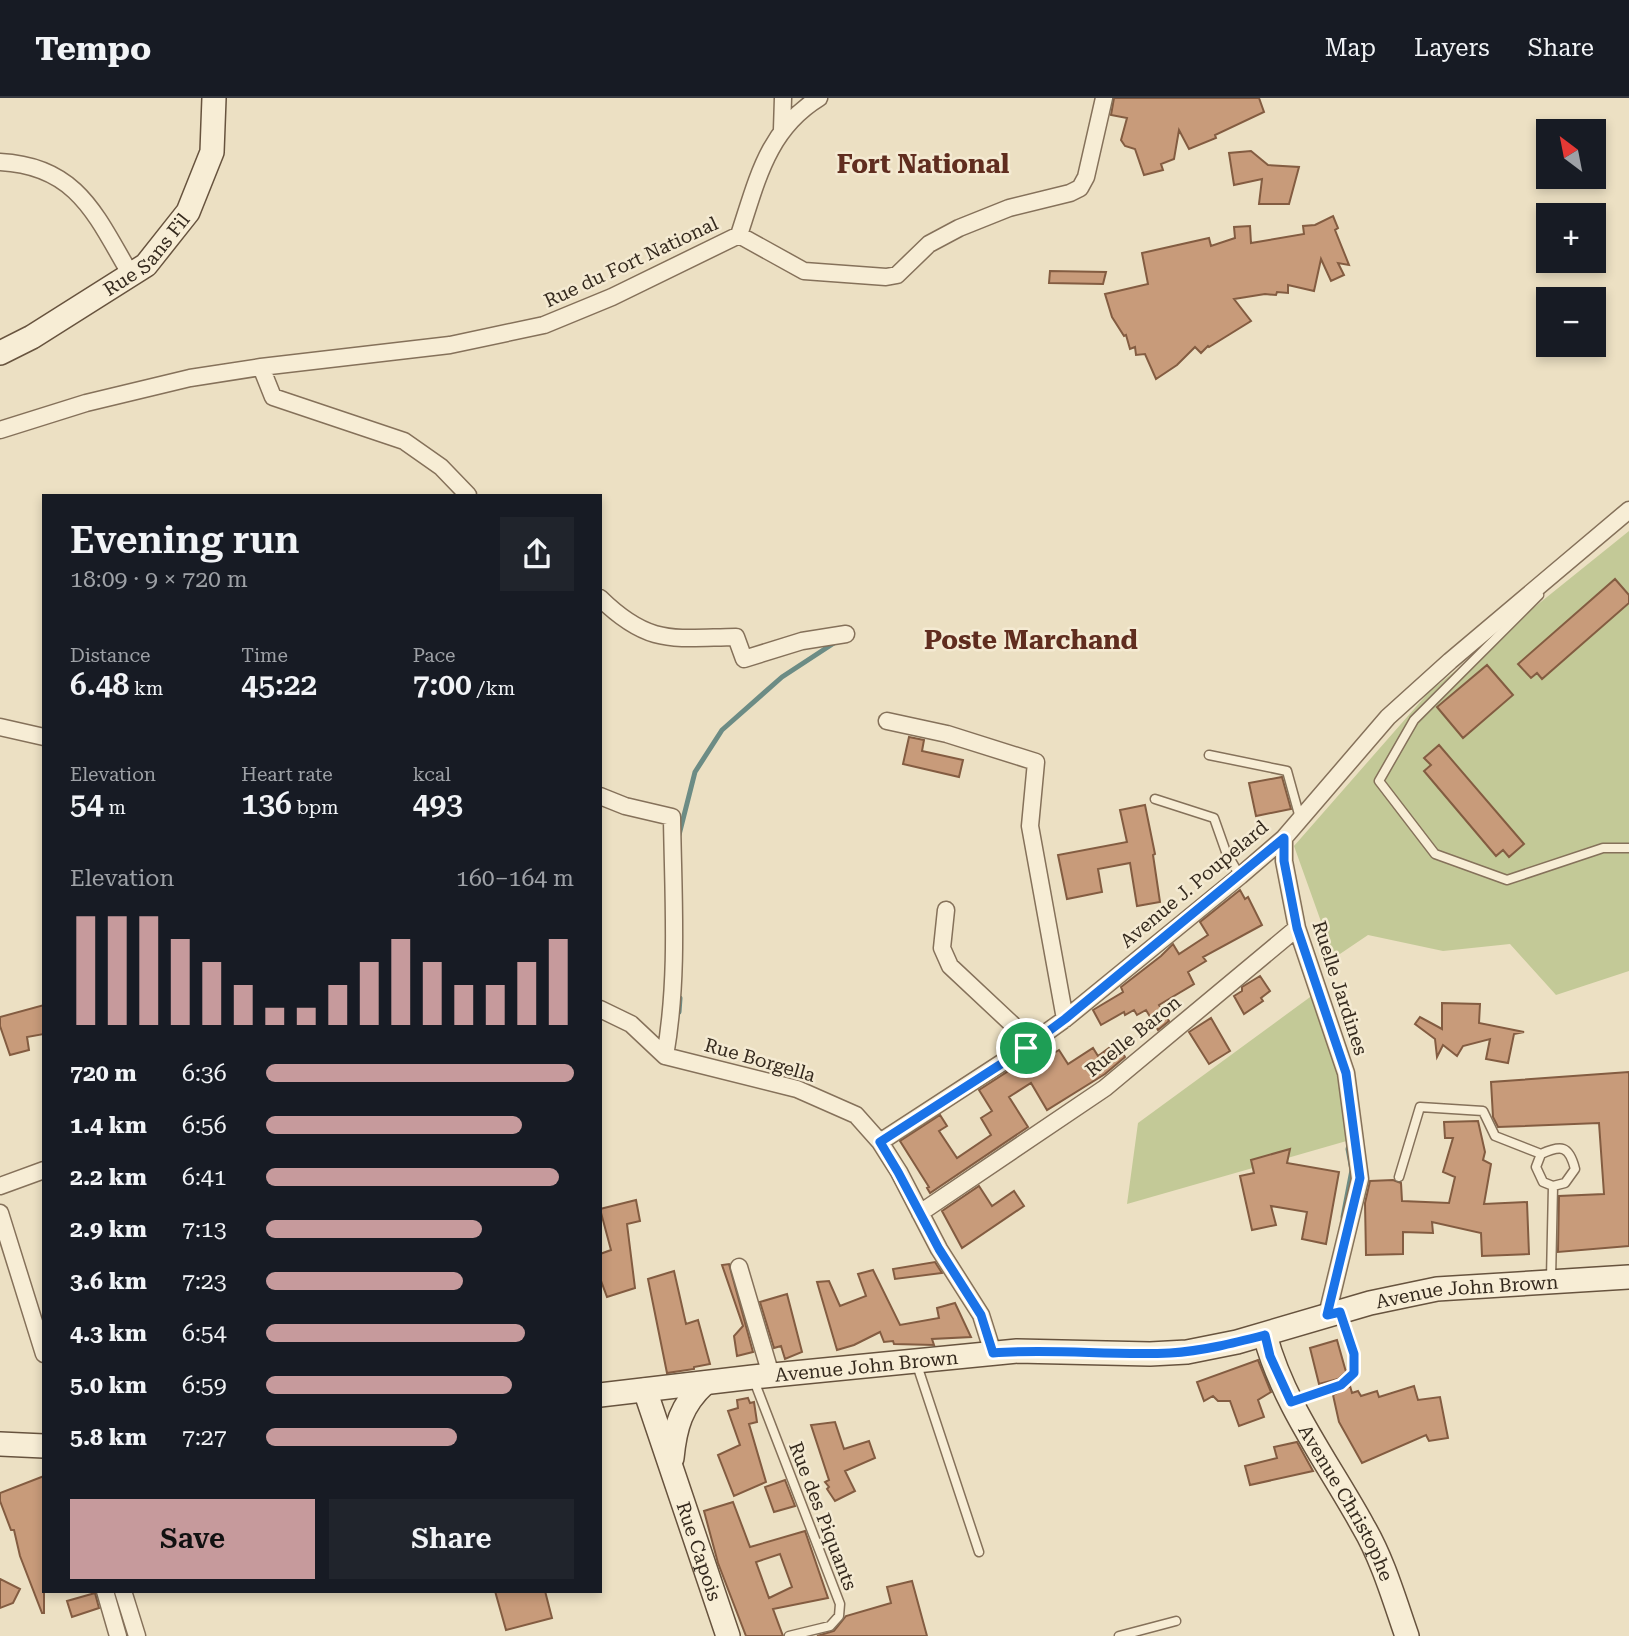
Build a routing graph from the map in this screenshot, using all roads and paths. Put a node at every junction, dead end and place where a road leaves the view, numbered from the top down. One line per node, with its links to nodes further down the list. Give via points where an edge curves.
1 (214, 98): 8 (main road, Rue Sans Fil, via 212,152 188,212 146,265)
2 (783, 98): 5 (street)
3 (819, 98): 5 (street)
4 (1104, 98): 7 (street, Rue du Fort National, via 1080,188 959,228 929,244 897,275 804,271)
5 (782, 130): 7 (street, via 767,154)
6 (0, 162): 8 (street, via 47,172 72,187 91,207)
7 (739, 235): 10 (street, Rue du Fort National, via 544,325 450,345)
8 (131, 275): 9 (main road, Rue Sans Fil)
9 (0, 353)
10 (261, 367): 11 (street, Rue du Fort National, via 190,378 86,403); 12 (street, via 274,397 404,441 441,467)
11 (0, 430)
12 (467, 494)
13 (1629, 510): 14 (street, Avenue J. Poupelard)
14 (1597, 536): 23 (street, Avenue J. Poupelard, via 1388,717); 25 (lane, via 1414,720 1379,781 1435,854 1507,880 1603,848)
15 (602, 600): 16 (street, via 638,629 664,638 736,637 744,659 802,641)
16 (846, 634)
17 (887, 721): 30 (street, via 1036,762 1030,826)
18 (0, 727): 19 (street)
19 (42, 737)
20 (1209, 755): 23 (lane, via 1287,771)
21 (602, 797): 32 (street, via 672,817 672,1017)
22 (1156, 799): 26 (lane, via 1214,818)
23 (1300, 818): 24 (street, Avenue J. Poupelard)
24 (1284, 838): 26 (street, Avenue J. Poupelard); 28 (street, Ruelle Jardines)
25 (1629, 848)
26 (1240, 876): 30 (street, Avenue J. Poupelard)
27 (946, 910): 31 (street, via 942,948 950,966 1013,1025)
28 (1297, 928): 40 (street, Ruelle Baron, via 1105,1088); 45 (street, Ruelle Jardines, via 1346,1073 1360,1178)
29 (602, 1010): 32 (street, Rue Borgella, via 631,1024)
30 (1065, 1019): 31 (street, Avenue J. Poupelard)
31 (1026, 1048): 33 (street, Avenue J. Poupelard)
32 (665, 1056): 33 (street, Rue Borgella, via 797,1089 856,1115)
33 (880, 1142): 40 (street, Rue Borgella)
34 (1541, 1154): 36 (lane, via 1495,1136 1483,1111 1420,1107); 38 (lane, via 1536,1167 1544,1182); 38 (lane, via 1556,1147 1571,1155 1575,1168 1565,1183)
35 (42, 1171): 37 (street)
36 (1399, 1177)
37 (0, 1186)
38 (1553, 1186): 44 (lane)
39 (0, 1213): 41 (street)
40 (920, 1213): 48 (street, Rue Borgella, via 981,1315)
41 (8, 1267): 47 (street)
42 (739, 1267): 50 (street)
43 (1629, 1277): 44 (main road, Avenue John Brown)
44 (1551, 1282): 45 (main road, Avenue John Brown, via 1437,1289)
45 (1334, 1314): 46 (main road, Avenue John Brown); 54 (lane, via 1354,1354 1354,1373 1341,1385)
46 (1265, 1335): 48 (main road, Avenue John Brown, via 1171,1353); 54 (main road, Avenue Christophe)
47 (42, 1345)
48 (993, 1353): 49 (main road, Avenue John Brown)
49 (915, 1361): 50 (main road, Avenue John Brown); 58 (lane)
50 (762, 1376): 51 (main road, Avenue John Brown); 65 (lane, Rue des Piquants, via 839,1604 839,1616 830,1626)
51 (705, 1383): 52 (main road, Avenue John Brown); 57 (main road, Rue Capois, via 679,1417)
52 (645, 1390): 53 (main road, Avenue John Brown); 57 (main road, Rue Capois)
53 (602, 1395)
54 (1291, 1402): 67 (main road, Avenue Christophe, via 1365,1529)
55 (0, 1444): 56 (main road)
56 (42, 1446)
57 (671, 1465): 64 (main road, Rue Capois)
58 (979, 1552)
59 (105, 1593): 62 (street)
60 (124, 1593): 63 (street)
61 (1176, 1621): 66 (lane)
62 (118, 1636)
63 (136, 1636)
64 (728, 1636)
65 (789, 1636)
66 (1119, 1636)
67 (1407, 1636)

